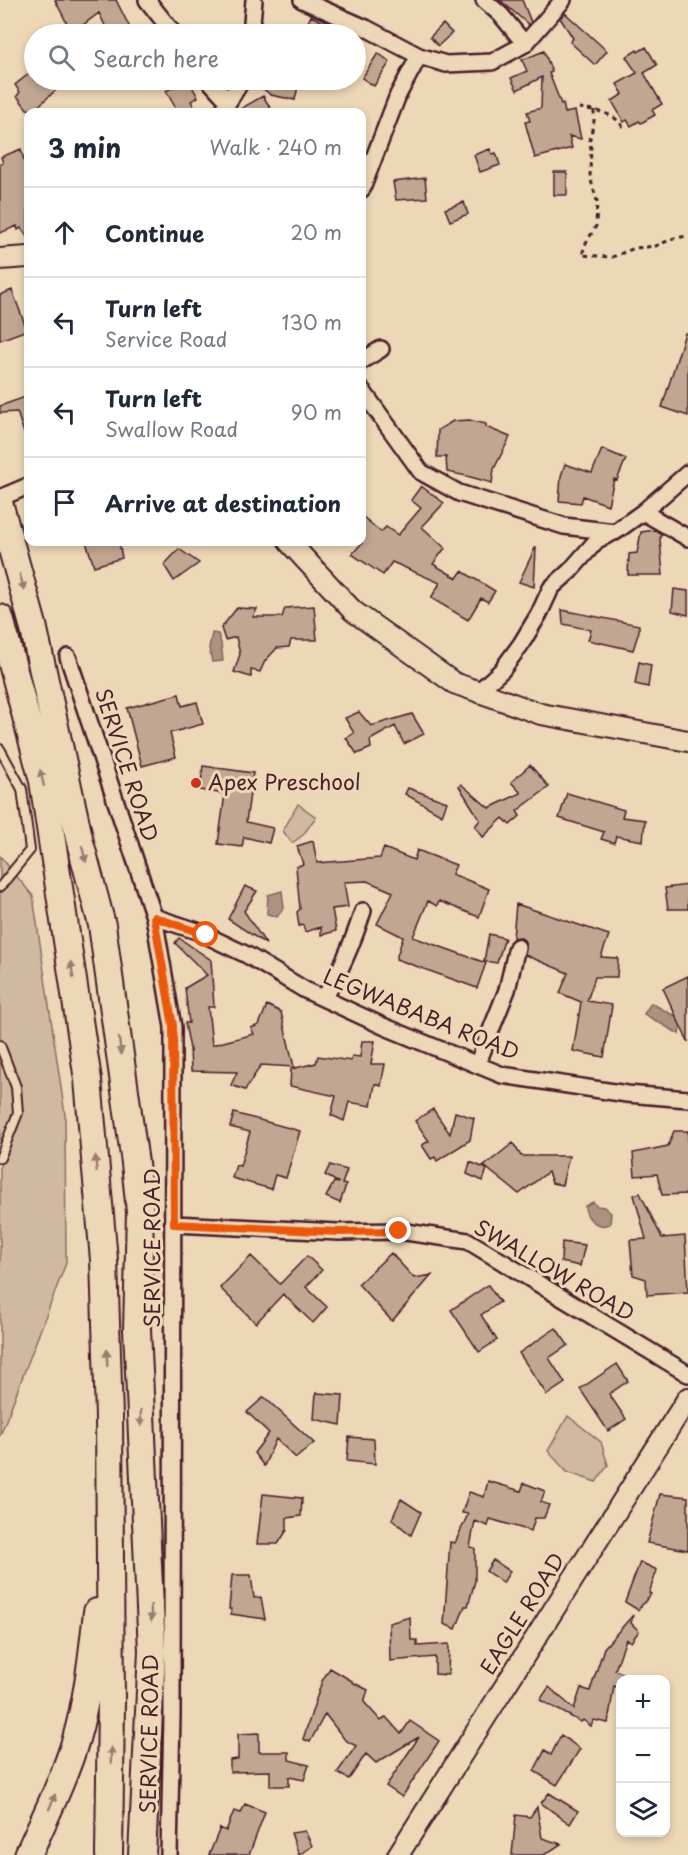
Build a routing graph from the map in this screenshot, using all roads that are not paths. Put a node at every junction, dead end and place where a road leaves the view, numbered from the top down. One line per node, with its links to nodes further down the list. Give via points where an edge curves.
1 (147, 0): 6 (street)
2 (254, 0): 7 (street)
3 (302, 0): 8 (street)
4 (484, 0): 10 (street)
5 (563, 0): 10 (street)
6 (166, 24)
7 (252, 24)
8 (357, 24)
9 (366, 28): 11 (street)
10 (525, 44): 11 (street, via 492,62 446,64)
11 (419, 56): 15 (street, via 398,95)
12 (215, 90): 14 (street)
13 (236, 90): 14 (street)
14 (225, 107)
15 (366, 179)
16 (381, 349): 17 (street)
17 (366, 358)
18 (366, 396): 24 (street, via 421,472 459,492 564,526)
19 (688, 474): 23 (street)
20 (24, 488): 21 (street)
21 (0, 498)
22 (0, 506): 47 (highway, one-way to 47, via 33,625 102,925 135,1163 140,1212 137,1329 152,1651)
23 (643, 512): 24 (street); 25 (street)
24 (615, 532): 29 (street, via 597,540 551,588 521,644)
25 (688, 538)
26 (293, 546): 29 (street, via 353,611 454,683)
27 (0, 618): 44 (highway, one-way to 27, via 104,1260 88,1080 43,781)
28 (68, 657): 34 (street, SERVICE ROAD)
29 (478, 692): 30 (street, via 541,714)
30 (688, 741)
31 (0, 749): 32 (lane, via 22,789 30,850)
32 (0, 887)
33 (363, 911): 36 (street, via 352,944)
34 (154, 917): 36 (street, LEGWABABA ROAD, via 206,935); 41 (street, SERVICE ROAD, via 173,1026)
35 (517, 947): 38 (street, via 507,990)
36 (324, 998): 38 (street, LEGWABABA ROAD)
37 (0, 1045): 40 (lane, via 16,1088 18,1113)
38 (477, 1065): 39 (street, LEGWABABA ROAD, via 501,1075)
39 (688, 1099)
40 (0, 1158)
41 (174, 1224): 42 (street, SWALLOW ROAD, via 399,1231 468,1241); 48 (street, SERVICE ROAD)
42 (688, 1374)
43 (688, 1398): 49 (street, EAGLE ROAD)
44 (109, 1417): 45 (highway, one-way to 44, via 75,1741 90,1676); 46 (highway, one-way to 44)
45 (28, 1855)
46 (109, 1855)
47 (142, 1855)
48 (169, 1855)
49 (398, 1855)

